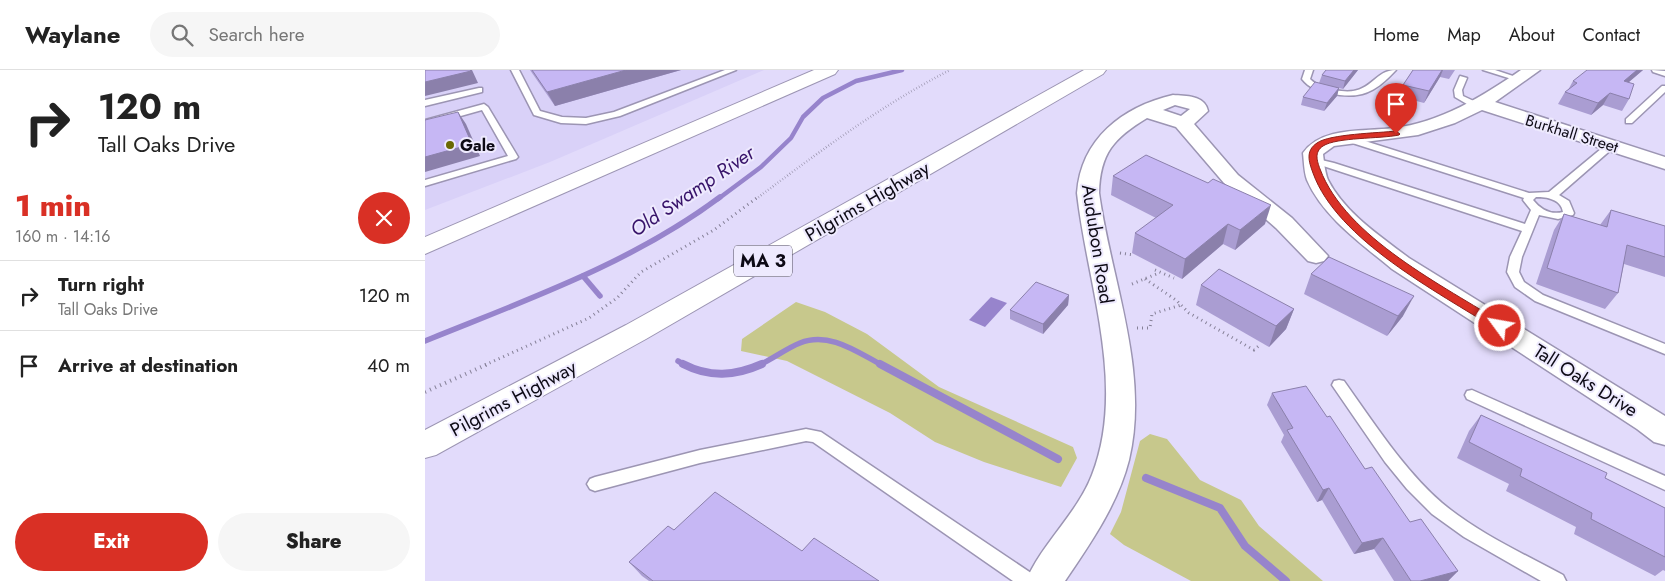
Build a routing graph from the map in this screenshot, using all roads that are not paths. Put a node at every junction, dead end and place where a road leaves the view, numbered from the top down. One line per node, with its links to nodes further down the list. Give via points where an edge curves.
1 (515, 70): 2 (lane, via 537,114 561,120 586,121 617,114)
2 (732, 70)
3 (829, 70): 27 (highway)
4 (1097, 70): 33 (highway, Pilgrims Highway / MA 3, via 636,332)
5 (1309, 70): 6 (lane, via 1306,79 1316,88 1354,96 1368,91)
6 (1392, 70)
7 (1487, 70): 10 (lane)
8 (1656, 70): 9 (lane)
9 (1665, 74)
10 (1525, 75): 15 (street)
11 (1463, 78): 15 (lane, via 1459,97)
12 (1665, 88): 16 (lane)
13 (479, 90): 14 (lane)
14 (425, 103)
15 (1477, 104): 18 (street, via 1446,120 1415,130); 19 (street, Burkhall Street)
16 (1629, 122)
17 (425, 123): 22 (lane, via 484,107 513,157)
18 (1346, 138): 20 (street, via 1320,144 1313,153); 23 (lane)
19 (1611, 146): 21 (street, Burkhall Street); 24 (lane)
20 (1313, 161): 26 (lane, via 1331,164); 32 (street, Tall Oaks Drive, via 1323,187 1340,211 1388,255)
21 (1665, 163)
22 (425, 184)
23 (1529, 196): 24 (lane); 25 (lane, via 1528,200)
24 (1552, 196): 25 (lane, via 1563,200 1569,207 1569,213 1559,216)
25 (1537, 211): 26 (lane)
26 (1528, 229): 29 (lane, via 1513,272 1519,284 1528,291)
27 (425, 246)
28 (1316, 256): 37 (street, Audubon Road, via 1219,166 1183,123 1145,112 1107,138 1094,155 1088,172 1089,209 1114,345 1119,388 1118,425 1113,460 1099,492)
29 (1665, 349)
30 (1339, 385): 38 (lane, via 1426,499 1484,540)
31 (1472, 395): 34 (lane)
32 (1665, 433)
33 (425, 445)
34 (1665, 483)
35 (595, 484): 36 (lane, via 663,463 806,435 817,436)
36 (1028, 581)
37 (1044, 581)
38 (1557, 581)

